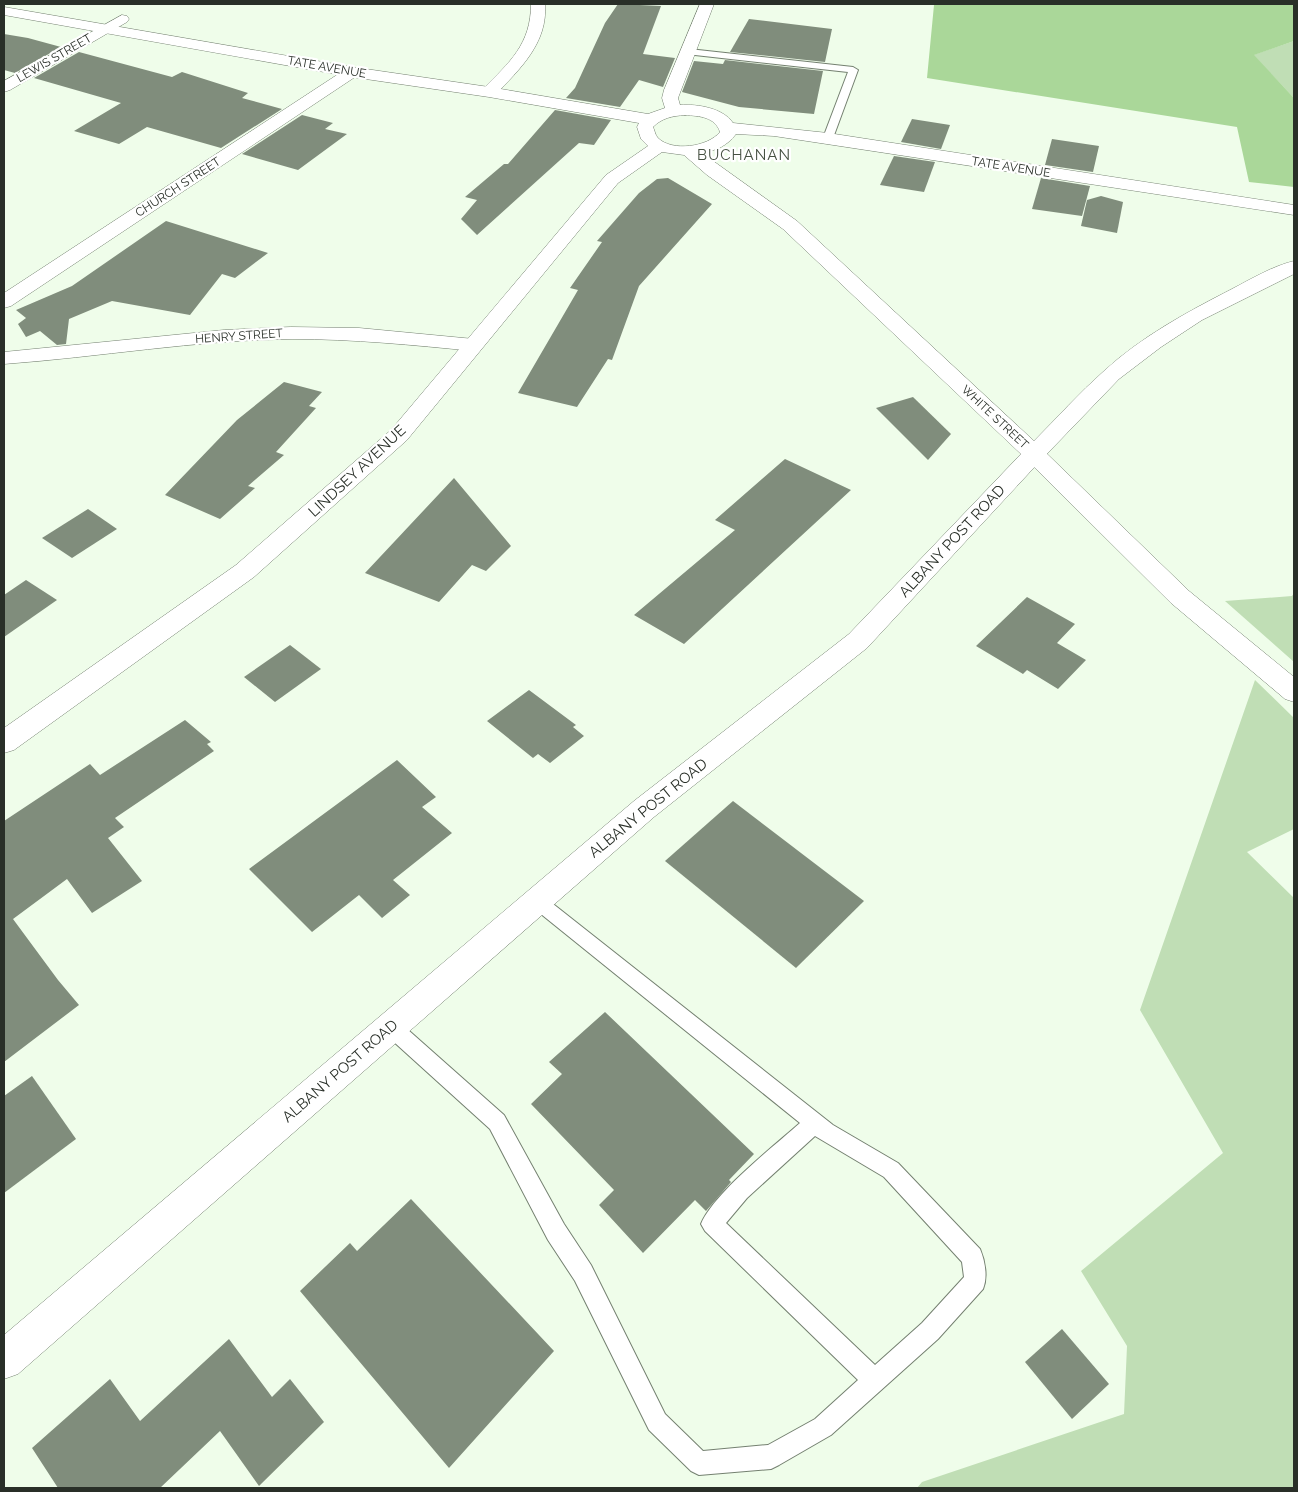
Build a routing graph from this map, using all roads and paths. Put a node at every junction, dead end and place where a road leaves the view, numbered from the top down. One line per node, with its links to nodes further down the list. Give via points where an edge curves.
1 (538, 4): 9 (street, via 540,13 535,32 521,59)
2 (706, 4): 6 (street)
3 (4, 11): 5 (street, TATE AVENUE)
4 (122, 19): 5 (street, LEWIS STREET)
5 (103, 29): 7 (street, TATE AVENUE); 8 (street, LEWIS STREET)
6 (689, 52): 10 (street, via 672,90 670,98); 13 (lane, via 853,70)
7 (352, 72): 9 (street, TATE AVENUE); 18 (street, CHURCH STREET)
8 (4, 87)
9 (489, 92): 11 (street, TATE AVENUE)
10 (674, 111): 11 (street); 12 (street, via 708,114 721,120)
11 (651, 120): 14 (street, via 645,127 645,133)
12 (728, 128): 13 (street, TATE AVENUE); 15 (street, via 727,136 719,143)
13 (828, 138): 16 (street, TATE AVENUE)
14 (660, 146): 15 (street); 19 (street, LINDSEY AVENUE, via 612,179)
15 (689, 151): 21 (street, WHITE STREET, via 790,224)
16 (1294, 210)
17 (1294, 267): 21 (street, ALBANY POST ROAD, via 1215,305 1147,348 1112,375)
18 (4, 302)
19 (474, 345): 20 (street, HENRY STREET, via 359,334 291,332); 23 (street, LINDSEY AVENUE, via 399,435 245,572)
20 (4, 358)
21 (1034, 454): 22 (street, WHITE STREET, via 1180,597); 24 (street, ALBANY POST ROAD, via 858,641 644,809)
22 (1294, 692)
23 (4, 742)
24 (537, 902): 25 (street, ALBANY POST ROAD); 26 (lane)
25 (391, 1027): 27 (street, ALBANY POST ROAD); 28 (lane, via 497,1122 556,1232 583,1273 657,1422 699,1463 771,1457 823,1427)
26 (815, 1123): 28 (lane, via 740,1191 712,1224); 28 (lane, via 891,1170 972,1256 975,1280 930,1331)
27 (4, 1360)
28 (874, 1380)

